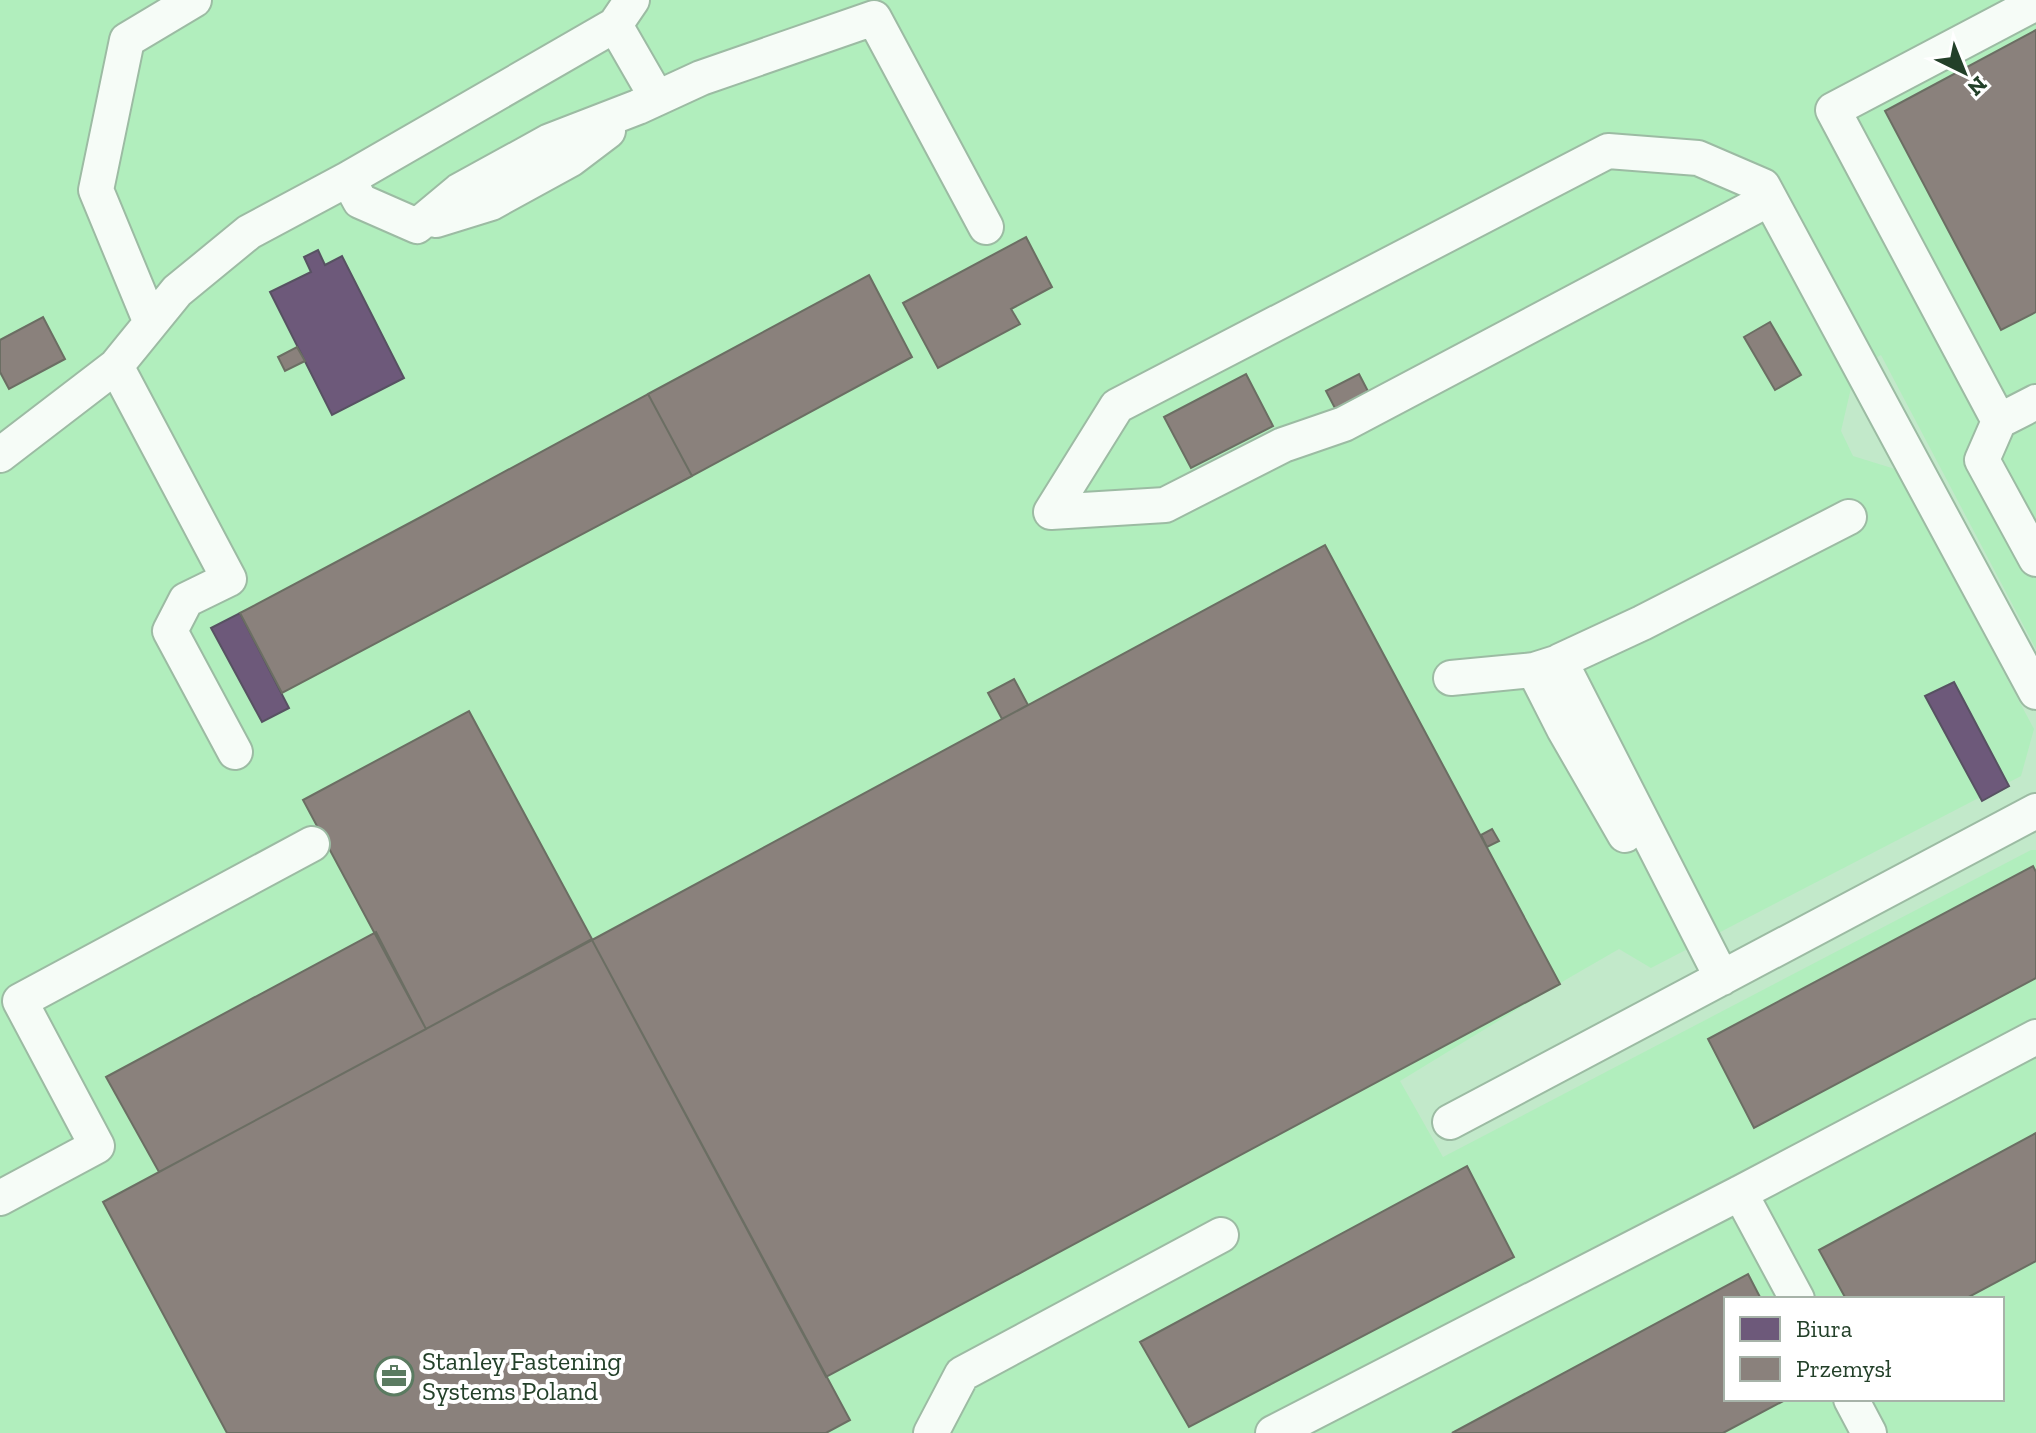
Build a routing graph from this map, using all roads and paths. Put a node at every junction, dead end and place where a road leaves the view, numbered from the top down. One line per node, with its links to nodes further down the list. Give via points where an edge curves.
1 (194, 0): 8 (lane, via 127,40 96,190)
2 (2036, 3): 11 (lane, via 1833,110)
3 (623, 13): 4 (lane); 5 (lane)
4 (648, 103): 5 (lane, via 550,141 459,191 417,226 360,201); 7 (lane, via 701,78 874,18)
5 (348, 179): 8 (lane, via 249,232 177,291)
6 (1769, 199): 6 (lane, via 1763,186 1698,158 1608,151 1117,406 1051,512 1165,505 1283,445 1344,424); 17 (lane)
7 (986, 227)
8 (151, 323): 9 (lane)
9 (116, 366): 12 (lane); 18 (lane, via 229,579 186,600 170,631)
10 (2036, 402): 11 (lane)
11 (1999, 421): 14 (lane, via 1982,460)
12 (0, 455)
13 (1849, 517): 15 (lane)
14 (2036, 559)
15 (1547, 666): 16 (lane); 21 (lane)
16 (1451, 678)
17 (2036, 692)
18 (235, 752)
19 (2036, 811): 21 (lane)
20 (312, 844): 25 (lane, via 20,1001 97,1146)
21 (1722, 978): 23 (lane)
22 (2036, 1037): 24 (lane)
23 (1450, 1122)
24 (1740, 1193): 27 (lane); 30 (lane)
25 (0, 1198)
26 (1221, 1235): 29 (lane, via 962,1374)
27 (1796, 1297)
28 (1852, 1401): 31 (lane)
29 (931, 1433)
30 (1273, 1433)
31 (1869, 1433)

